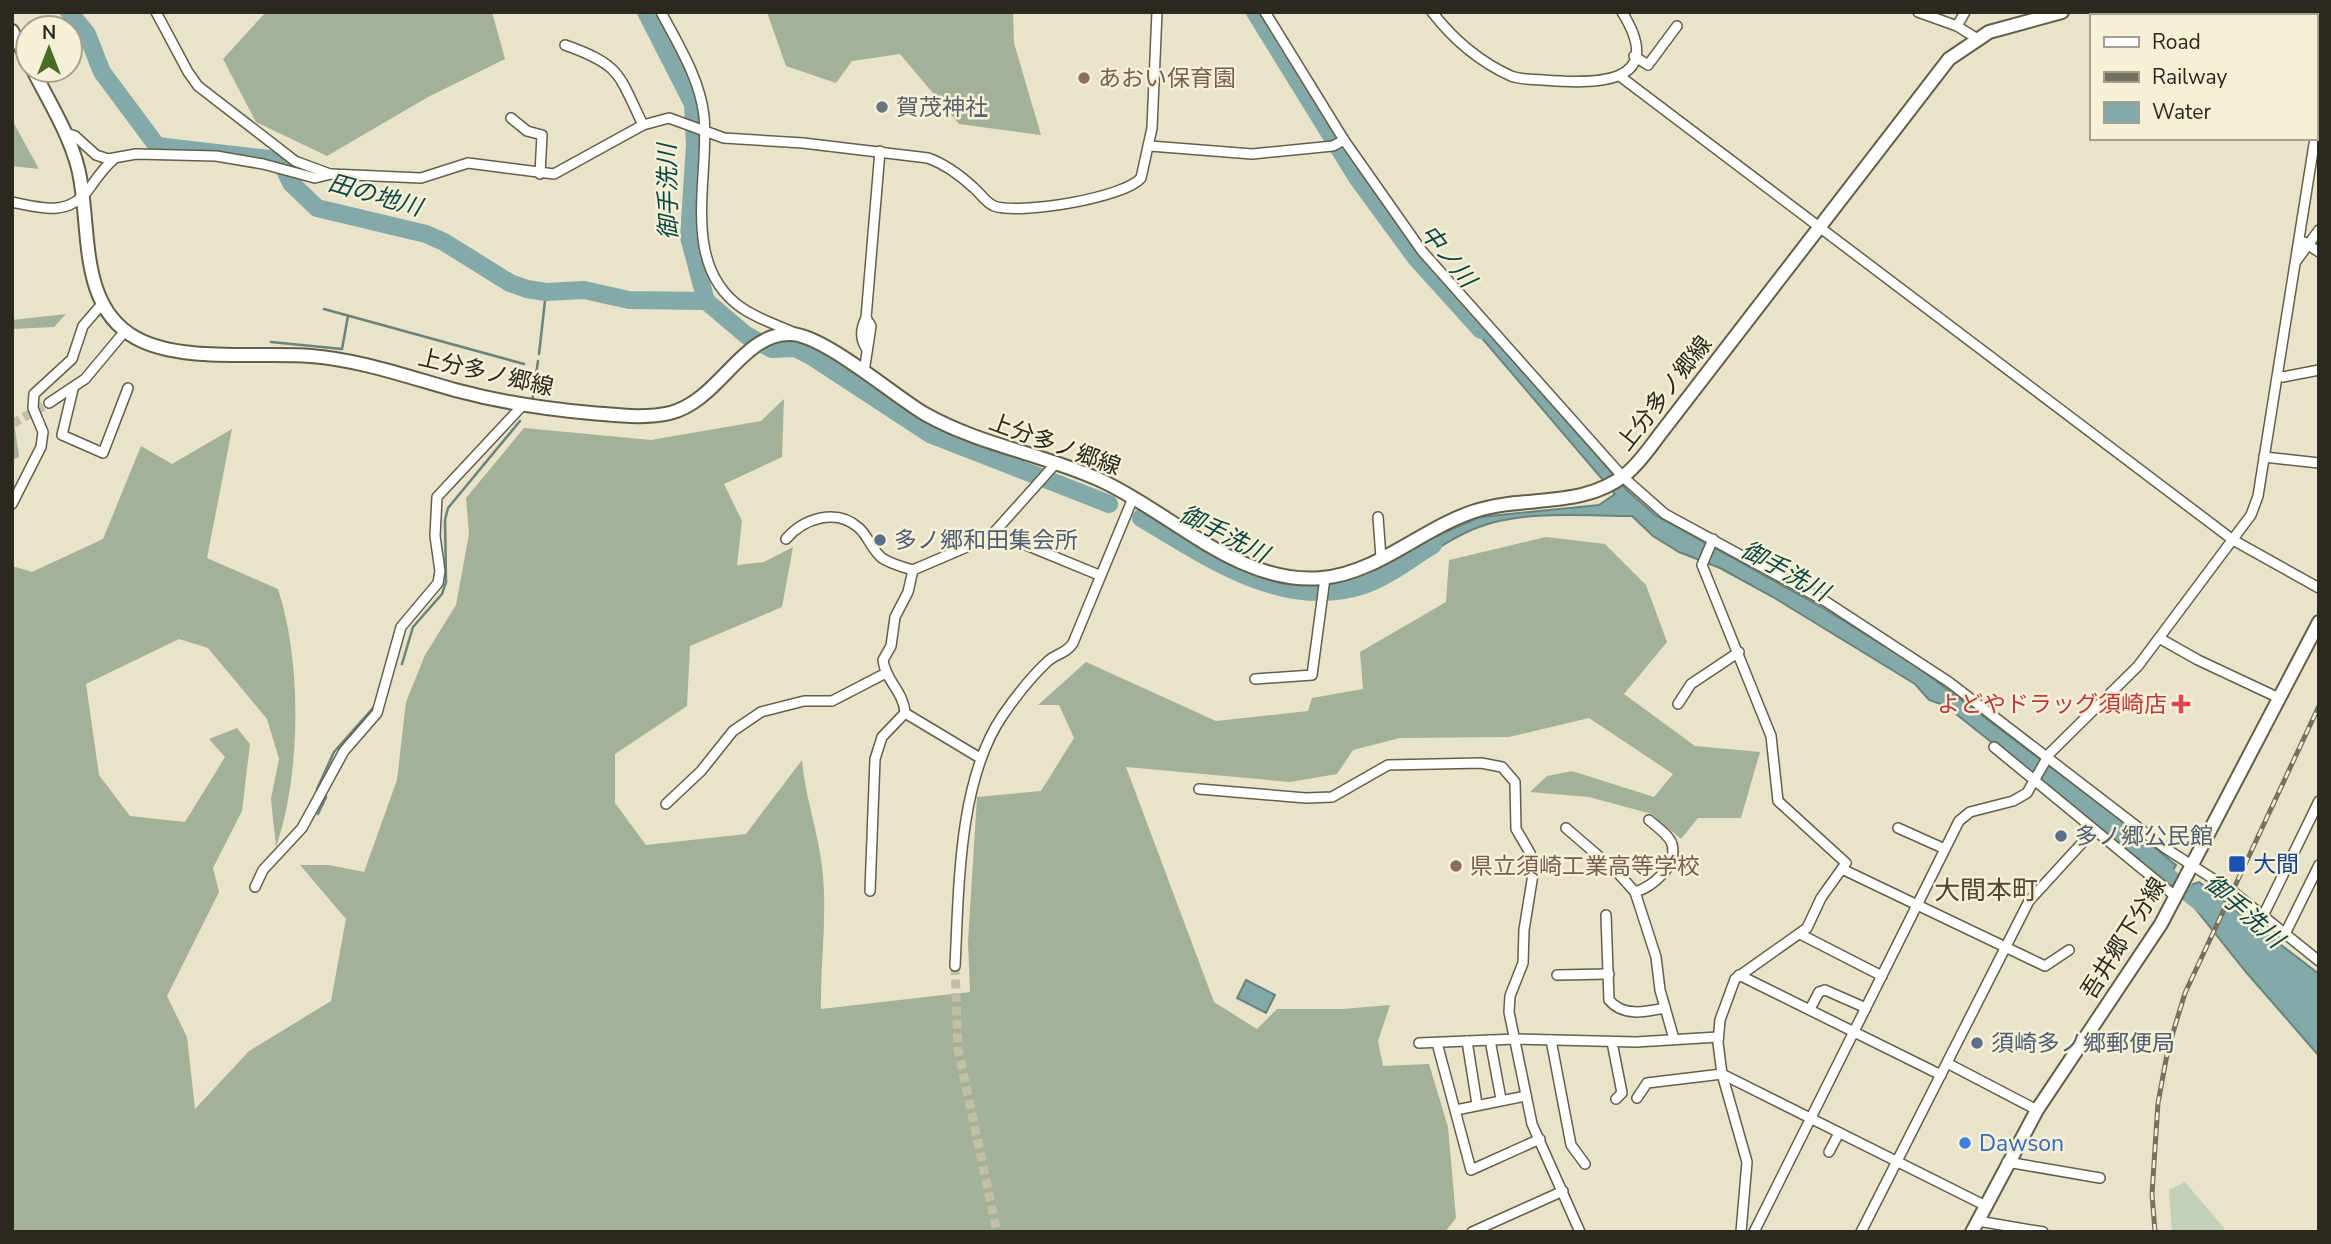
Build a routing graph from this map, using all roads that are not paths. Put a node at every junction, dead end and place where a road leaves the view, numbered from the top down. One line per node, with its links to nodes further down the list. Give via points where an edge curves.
1 (156, 12): 26 (street, via 198,86 295,161)
2 (660, 12): 19 (street, via 702,104)
3 (1157, 12): 23 (street)
4 (1265, 12): 22 (street)
5 (1432, 12): 15 (street, via 1453,38 1512,76 1563,83)
6 (1622, 12): 14 (street, via 1634,40)
7 (1918, 12): 11 (street)
8 (1965, 12): 11 (street)
9 (2062, 12): 12 (main road, 上分多ノ郷線)
10 (1677, 26): 14 (street, via 1648,65)
11 (1957, 26): 12 (street)
12 (1976, 38): 30 (main road, 上分多ノ郷線, via 1940,68)
13 (565, 45): 18 (street, via 612,67)
14 (1634, 56): 15 (street)
15 (1621, 77): 30 (street)
16 (40, 84): 20 (main road, 上分多ノ郷線)
17 (512, 118): 27 (street, via 527,131 542,135)
18 (643, 125): 19 (street, via 668,118); 27 (street, via 561,171)
19 (703, 130): 24 (street, via 724,138); 36 (street, via 701,211 714,275 742,308)
20 (66, 133): 25 (street, via 96,155); 28 (main road, 上分多ノ郷線)
21 (2315, 140): 32 (street)
22 (1339, 143): 23 (street, via 1252,154); 47 (street, via 1422,251)
23 (1150, 146): 24 (street, via 1141,178 1123,190 1016,208 994,206 937,161)
24 (880, 151): 38 (street, via 866,318 871,326 870,344)
25 (114, 159): 26 (street, via 135,154 203,155 315,178); 28 (street)
26 (331, 174): 27 (street, via 421,178 476,163)
27 (540, 174)
28 (83, 197): 29 (street, via 53,210); 34 (main road, 上分多ノ郷線, via 92,269)
29 (12, 202)
30 (1820, 225): 47 (main road, 上分多ノ郷線, via 1664,429); 53 (street)
31 (2319, 230): 32 (street)
32 (2304, 242): 33 (street); 39 (street, via 2296,261)
33 (2319, 252)
34 (102, 304): 35 (main road, 上分多ノ郷線); 49 (street, via 83,326 72,359 34,394 33,408 43,432 41,447)
35 (125, 331): 41 (street); 43 (main road, 上分多ノ郷線, via 176,351 349,361)
36 (797, 334): 38 (main road, 上分多ノ郷線); 43 (main road, 上分多ノ郷線, via 779,335 747,352 697,402 669,413 619,416)
37 (2319, 370): 39 (street)
38 (864, 372): 46 (main road, 上分多ノ郷線, via 942,422)
39 (2278, 374): 44 (street)
40 (128, 388): 41 (street, via 103,453 62,435)
41 (73, 389): 42 (street)
42 (49, 403)
43 (523, 405): 83 (street, via 438,496 438,583 401,627 377,713 344,751 302,828 263,870)
44 (2264, 457): 45 (street); 53 (street, via 2255,507)
45 (2319, 463)
46 (1054, 466): 48 (main road, 上分多ノ郷線, via 1101,480); 51 (street)
47 (1620, 479): 54 (street); 55 (main road, 上分多ノ郷線, via 1563,499 1475,511)
48 (1133, 498): 57 (street); 58 (main road, 上分多ノ郷線, via 1248,565 1284,577)
49 (12, 504)
50 (1378, 517): 55 (street)
51 (994, 532): 56 (street); 57 (street)
52 (786, 539): 56 (street, via 813,519 846,521 859,528 880,556)
53 (2233, 540): 59 (street); 61 (street)
54 (1712, 542): 62 (street, via 1702,565); 70 (street, via 1825,601 1949,682)
55 (1381, 558): 58 (main road, 上分多ノ郷線)
56 (913, 570): 63 (street, via 883,660)
57 (1099, 575): 69 (street, via 1067,652 1049,660 1009,706)
58 (1324, 582): 64 (street, via 1312,675)
59 (2319, 588)
60 (2319, 622): 65 (main road, 吾井郷下分線)
61 (2159, 638): 65 (street); 70 (street, via 2138,666)
62 (1739, 652): 66 (street, via 1691,684); 82 (street, via 1773,743 1778,801 1846,863)
63 (886, 673): 67 (street, via 904,702); 74 (street, via 832,701 812,700 761,712 733,731)
64 (1255, 679)
65 (2279, 698): 81 (main road, 吾井郷下分線)
66 (1678, 704)
67 (905, 713): 69 (street); 84 (street, via 882,737 875,759)
68 (1994, 747): 71 (street)
69 (980, 758): 95 (street, via 968,811)
70 (2046, 759): 71 (street); 81 (street)
71 (2036, 779): 78 (street); 79 (street, via 2022,797 1963,815)
72 (1199, 789): 105 (street, via 1332,797 1388,765 1402,763 1481,763 1510,773 1517,791 1516,829 1534,868 1523,963 1509,1004)
73 (2319, 801): 89 (street)
74 (666, 804)
75 (1649, 820): 85 (street, via 1671,841 1672,850 1660,878)
76 (1566, 828): 85 (street)
77 (1898, 828): 79 (street)
78 (2093, 831): 86 (street); 92 (street, via 2034,895)
79 (1945, 849): 87 (street)
80 (2319, 865): 91 (street)
81 (2189, 868): 86 (main road, 吾井郷下分線); 89 (street, via 2232,891)
82 (1842, 869): 87 (street); 90 (street)
83 (255, 887)
84 (870, 891)
85 (1635, 892): 100 (street, via 1656,957)
86 (2176, 894): 122 (main road, 吾井郷下分線, via 2134,966)
87 (1917, 905): 92 (street); 99 (street)
88 (1606, 915): 96 (street)
89 (2262, 918): 91 (street)
90 (1800, 934): 98 (street); 99 (street)
91 (2284, 936): 94 (street)
92 (2006, 948): 93 (street, via 2045,965); 113 (street)
93 (2069, 950)
94 (2319, 961)
95 (955, 966)
96 (1609, 974): 97 (street); 100 (street, via 1609,1000 1616,1007 1634,1013)
97 (1557, 975)
98 (1739, 975): 102 (street); 104 (street, via 1727,998)
99 (1882, 976): 101 (street)
100 (1665, 1008): 106 (street)
101 (1866, 1008): 102 (street, via 1825,990); 103 (street)
102 (1810, 1009): 103 (street)
103 (1855, 1032): 115 (street); 123 (street)
104 (1718, 1037): 106 (street); 114 (street)
105 (1516, 1039): 107 (street); 108 (street); 116 (street)
106 (1674, 1039): 110 (street)
107 (1490, 1040): 109 (street); 118 (street)
108 (1551, 1040): 110 (street); 129 (street, via 1571,1145)
109 (1467, 1041): 112 (street); 120 (street)
110 (1612, 1042): 119 (street, via 1622,1093)
111 (1419, 1043): 112 (street)
112 (1437, 1043): 121 (street)
113 (1947, 1063): 115 (street); 122 (street)
114 (1722, 1074): 117 (street, via 1647,1083); 123 (street); 136 (street, via 1747,1162)
115 (1941, 1074): 127 (street)
116 (1527, 1096): 118 (street); 125 (street)
117 (1637, 1098)
118 (1501, 1099): 120 (street)
119 (1616, 1099)
120 (1477, 1104): 121 (street)
121 (1456, 1110): 125 (street, via 1471,1170)
122 (2036, 1111): 128 (main road, 吾井郷下分線)
123 (1813, 1119): 124 (street); 137 (street)
124 (1839, 1133): 126 (street); 127 (street)
125 (1540, 1139): 131 (street)
126 (1829, 1152)
127 (1897, 1162): 132 (street); 138 (street)
128 (2007, 1162): 130 (street); 132 (main road, 吾井郷下分線)
129 (1585, 1164)
130 (2100, 1178)
131 (1563, 1191): 134 (street); 135 (street)
132 (1986, 1206): 133 (main road, 吾井郷下分線)
133 (1975, 1227): 139 (street)
134 (1472, 1232)
135 (1580, 1232)
136 (1741, 1232)
137 (1754, 1232)
138 (1861, 1232)
139 (2043, 1232)

